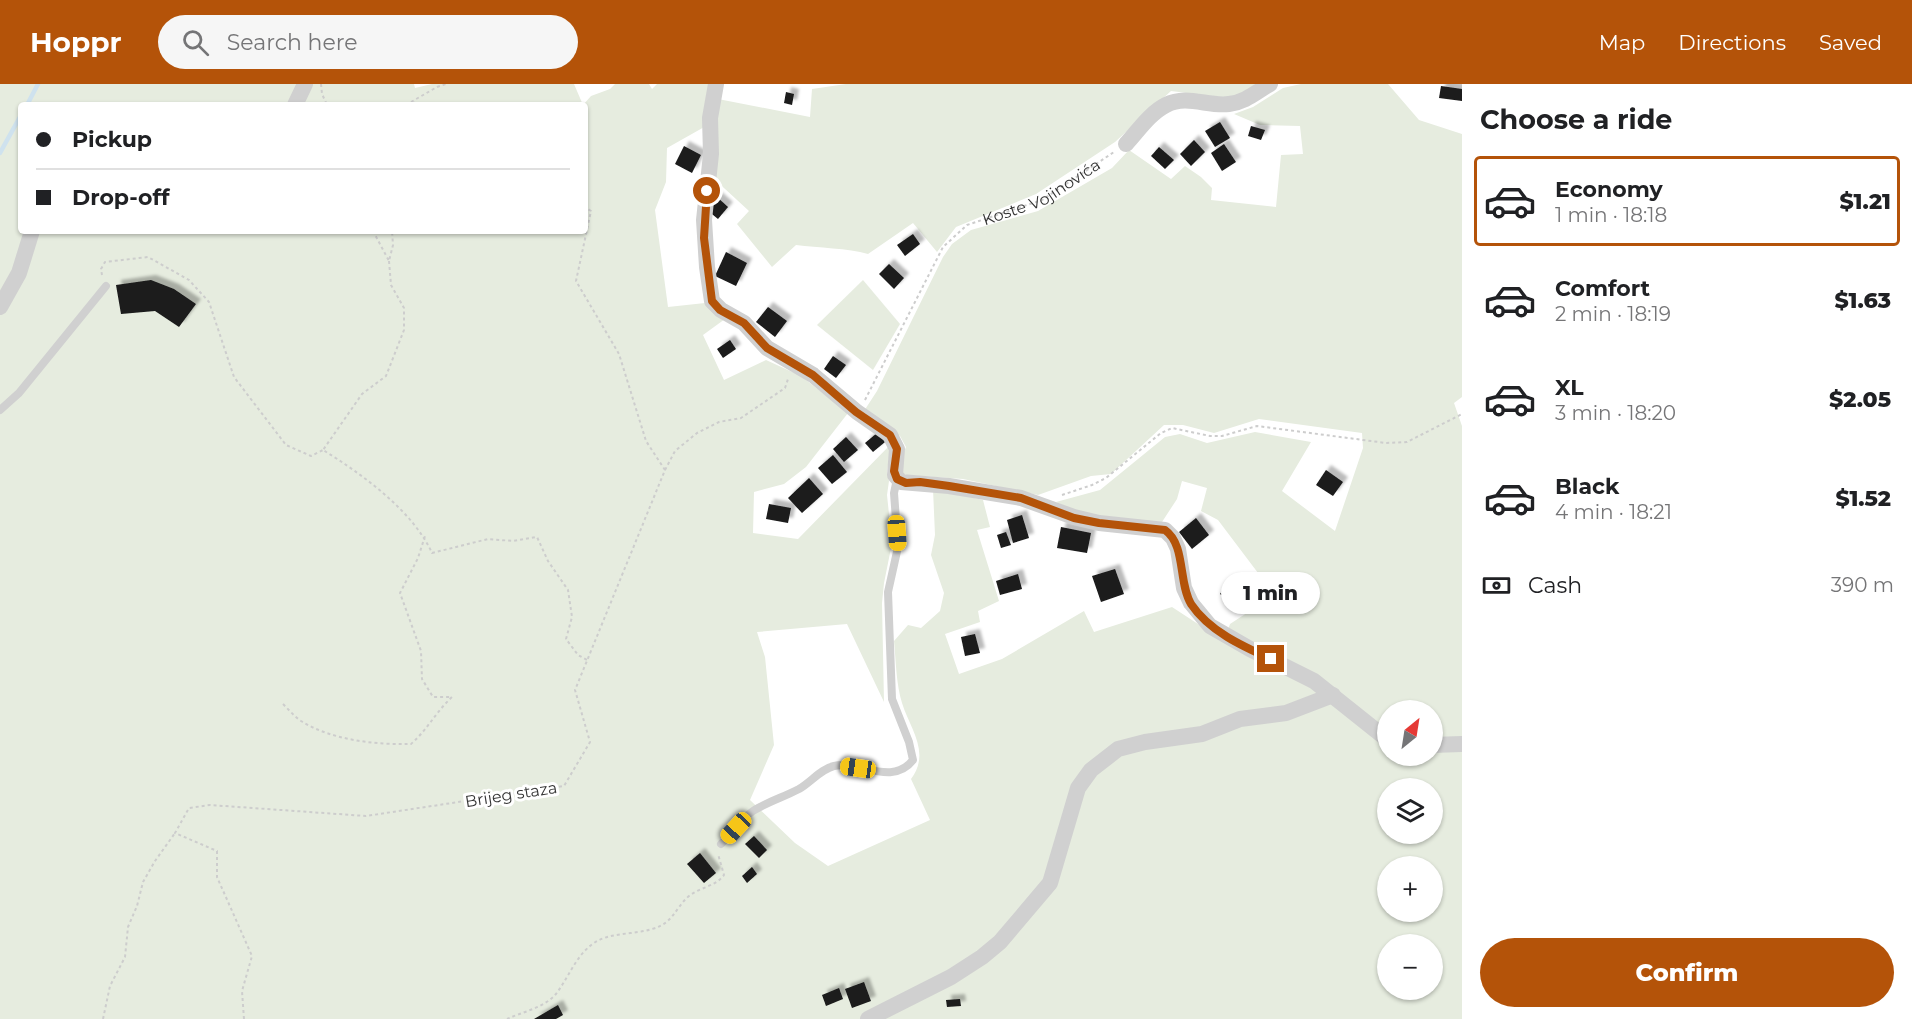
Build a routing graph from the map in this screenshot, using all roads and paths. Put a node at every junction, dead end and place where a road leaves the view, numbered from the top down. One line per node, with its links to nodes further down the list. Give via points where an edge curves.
1 (305, 84): 6 (street)
2 (321, 84): 7 (path)
3 (446, 84): 8 (path)
4 (716, 84): 19 (street, via 704,220 712,301 744,323 767,348)
5 (1270, 84): 9 (street, via 1250,98 1226,105 1187,100 1167,104)
6 (296, 102)
7 (326, 102)
8 (412, 102)
9 (1126, 144): 21 (path, Koste Vojinovića, via 1042,200 968,225 943,247 869,395)
10 (588, 210): 11 (path)
11 (588, 226)
12 (31, 234): 18 (street, via 19,273)
13 (374, 234): 16 (path)
14 (392, 234): 16 (path)
15 (586, 234): 24 (path, via 576,281 619,354 646,441)
16 (388, 261): 23 (path, via 391,285 404,308 404,330 386,376 362,394)
17 (106, 286): 20 (lane, via 19,393); 23 (path, via 101,269 105,262 131,258 148,257 189,280 209,302 234,377 266,421 286,445 311,456)
18 (0, 307)
19 (795, 365): 21 (street, via 813,375); 24 (path, Brijeg staza, via 785,388 741,418 719,422 697,433 675,451)
20 (0, 410)
21 (856, 412): 25 (street, via 890,435 897,449)
22 (1462, 414): 26 (path, via 1407,442 1386,443 1257,426 1216,436 1172,428 1106,478)
23 (323, 450): 27 (path, via 351,467)
24 (665, 470): 28 (path, Brijeg staza)
25 (897, 479): 26 (street, via 1021,498); 35 (lane, via 894,493 898,547 888,592 892,699 909,741 912,760 900,771 836,765 801,788 751,812)
26 (1037, 504): 29 (street, via 1074,518 1165,530 1178,549 1184,588 1191,603 1210,626)
27 (425, 536): 28 (path, via 432,553 488,539 513,541 537,537 568,590 572,617 566,639); 30 (path, via 400,592 421,651 422,679 433,697 452,697 425,732 411,744 367,743 320,730 299,720)
28 (587, 660): 34 (path, Brijeg staza, via 575,690 590,741 564,786 366,816 210,805 189,807)
29 (1333, 695): 31 (street); 39 (street, via 1286,714 1240,719 1202,734 1118,749 1091,770 1078,788 1050,883 1000,942 951,977)
30 (284, 704)
31 (1377, 731)
32 (1462, 744): 33 (street)
33 (1443, 745)
34 (175, 833): 36 (path, via 144,882 128,927 125,957 110,986); 37 (path, via 217,851 217,877 252,956 242,991)
35 (721, 844): 38 (path, via 718,854 724,875 689,896 669,922 654,929 604,937 592,944 579,957 555,996)
36 (103, 1019)
37 (244, 1019)
38 (507, 1019)
39 (868, 1019)

